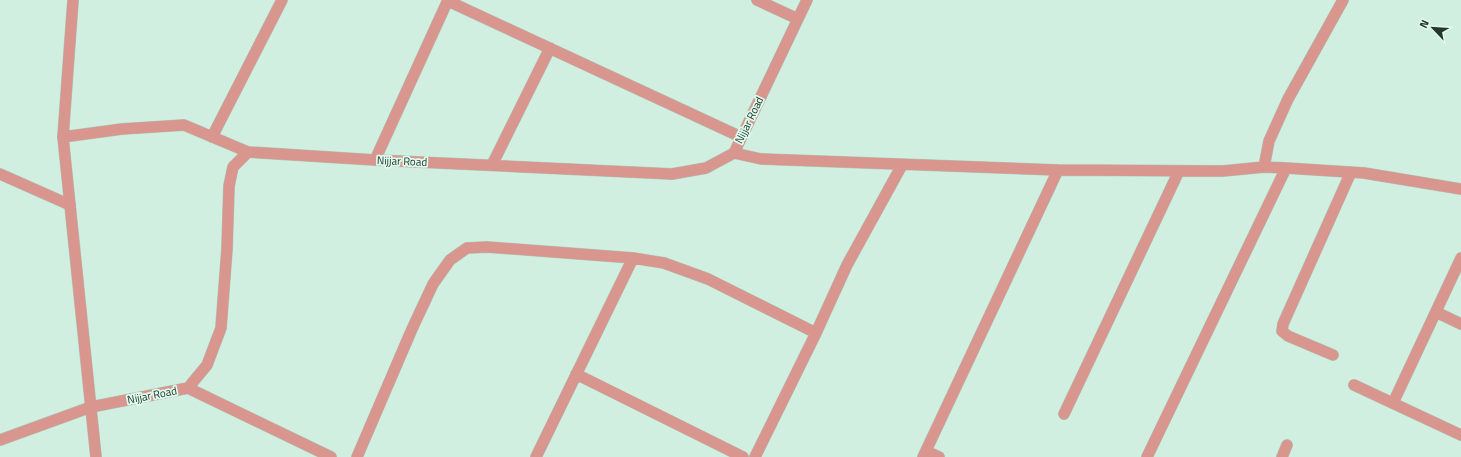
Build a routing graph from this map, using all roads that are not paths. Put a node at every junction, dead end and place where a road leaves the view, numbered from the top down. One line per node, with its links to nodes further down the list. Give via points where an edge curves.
1 (73, 0): 9 (street)
2 (282, 0): 10 (street)
3 (448, 0): 8 (street); 14 (street)
4 (757, 0): 7 (street)
5 (808, 0): 7 (street, Nijjar Road)
6 (1343, 0): 17 (street, via 1288,99 1269,141)
7 (798, 19): 11 (street, Nijjar Road)
8 (550, 48): 11 (street); 15 (street)
9 (63, 137): 10 (street, via 122,129 184,125); 24 (street)
10 (212, 137): 12 (street)
11 (741, 137): 13 (street, Nijjar Road)
12 (248, 152): 14 (street, Nijjar Road); 33 (street, Nijjar Road, via 233,167 229,186 221,328 207,365)
13 (734, 153): 15 (street, Nijjar Road, via 706,168 672,174); 16 (street, via 761,159)
14 (375, 160): 15 (street, Nijjar Road)
15 (492, 165)
16 (902, 165): 19 (street); 29 (street, via 847,265)
17 (1264, 167): 18 (street); 20 (street, via 1223,171)
18 (1286, 168): 21 (street); 48 (street)
19 (1058, 170): 20 (street); 40 (street)
20 (1178, 170): 36 (street)
21 (1351, 172): 23 (street); 30 (street, via 1282,331)
22 (0, 174): 24 (street)
23 (1461, 189)
24 (70, 205): 35 (street)
25 (633, 258): 29 (street, via 664,262 708,279); 31 (street); 43 (street, via 487,247 467,248 450,260 433,284)
26 (1461, 258): 27 (street)
27 (1436, 312): 28 (street); 34 (street)
28 (1461, 324)
29 (816, 333): 46 (street)
30 (1333, 355)
31 (576, 374): 44 (street); 45 (street)
32 (1354, 386): 34 (street)
33 (188, 388): 35 (street, Nijjar Road); 42 (street)
34 (1393, 403): 37 (street)
35 (91, 407): 38 (street, Nijjar Road); 41 (street)
36 (1064, 414)
37 (1461, 436)
38 (0, 440)
39 (1287, 445): 49 (street)
40 (924, 454): 47 (street)
41 (96, 457)
42 (330, 457)
43 (357, 457)
44 (536, 457)
45 (743, 457)
46 (755, 457)
47 (939, 457)
48 (1147, 457)
49 (1282, 457)

